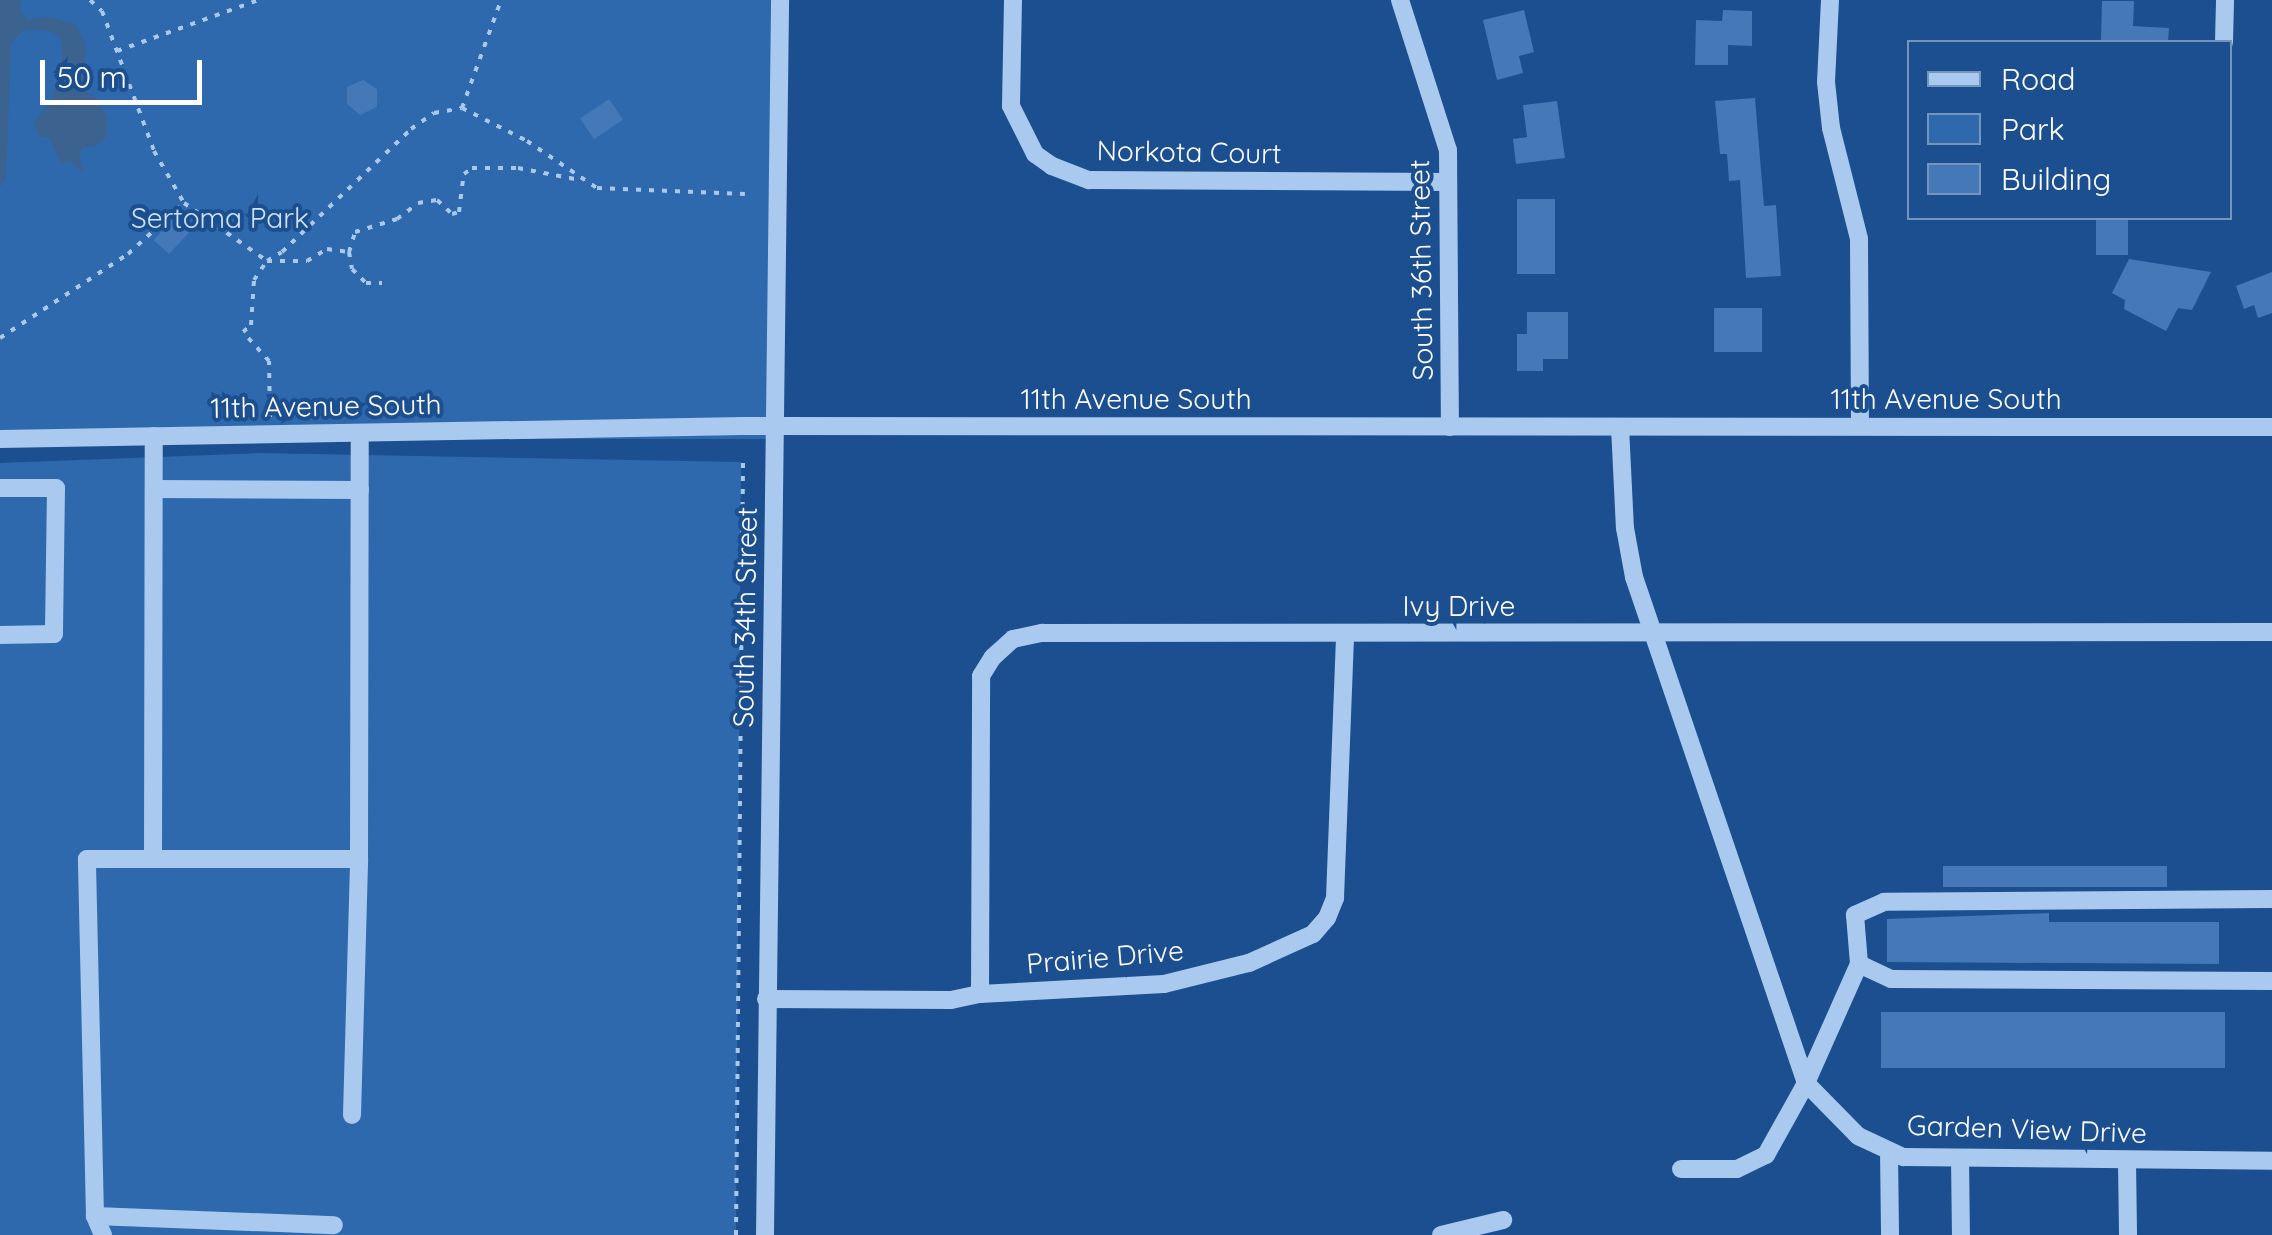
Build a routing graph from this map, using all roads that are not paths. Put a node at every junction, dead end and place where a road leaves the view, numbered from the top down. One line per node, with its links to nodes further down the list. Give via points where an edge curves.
1 (780, 0): 8 (street, South 34th Street)
2 (1013, 0): 7 (street, Norkota Court, via 1011,106 1035,154 1052,166 1089,180)
3 (1400, 0): 7 (street, South 36th Street, via 1448,150)
4 (1830, 0): 10 (street, via 1831,128 1859,239)
5 (2225, 0): 6 (street)
6 (2224, 40)
7 (1448, 182): 11 (street, South 36th Street)
8 (776, 426): 11 (street, 11th Avenue South); 13 (street, 11th Avenue South); 29 (street, South 34th Street)
9 (1620, 426): 10 (street, 11th Avenue South); 11 (street, 11th Avenue South); 21 (street, via 1625,528)
10 (1860, 426): 12 (street, 11th Avenue South)
11 (1450, 427)
12 (2272, 427)
13 (360, 433): 14 (street, 11th Avenue South); 18 (street)
14 (154, 436): 15 (street, 11th Avenue South); 17 (street)
15 (0, 439)
16 (0, 488): 22 (street, via 56,488 54,634)
17 (154, 489): 18 (street); 23 (street)
18 (360, 490): 24 (street)
19 (2272, 632): 21 (street, Ivy Drive)
20 (1344, 633): 21 (street, Ivy Drive); 28 (street, Prairie Drive, via 1334,898 1313,934 1250,963 1164,984); 28 (street, Ivy Drive, via 1042,633 1014,639 993,657 982,676 980,700)
21 (1654, 633): 30 (street)
22 (0, 635)
23 (154, 859): 24 (street); 38 (street, via 87,859)
24 (359, 860): 31 (street)
25 (2272, 899): 26 (street, via 1884,902 1855,915)
26 (1860, 964): 27 (street, via 1892,978); 30 (street)
27 (2272, 981)
28 (980, 994): 29 (street, Prairie Drive, via 951,1000)
29 (766, 999): 42 (street, South 34th Street)
30 (1806, 1083): 33 (street, Garden View Drive, via 1858,1136); 37 (street, via 1766,1155 1752,1166)
31 (352, 1115)
32 (2272, 1146): 35 (street)
33 (1889, 1150): 34 (street, Garden View Drive, via 1903,1157); 44 (street)
34 (1960, 1158): 36 (street, Garden View Drive); 45 (street)
35 (2272, 1161): 36 (street, Garden View Drive)
36 (2127, 1162): 46 (street)
37 (1681, 1169)
38 (95, 1216): 40 (street); 41 (street)
39 (1504, 1220): 43 (street)
40 (334, 1224)
41 (103, 1235)
42 (764, 1235)
43 (1441, 1235)
44 (1890, 1235)
45 (1960, 1235)
46 (2128, 1235)

